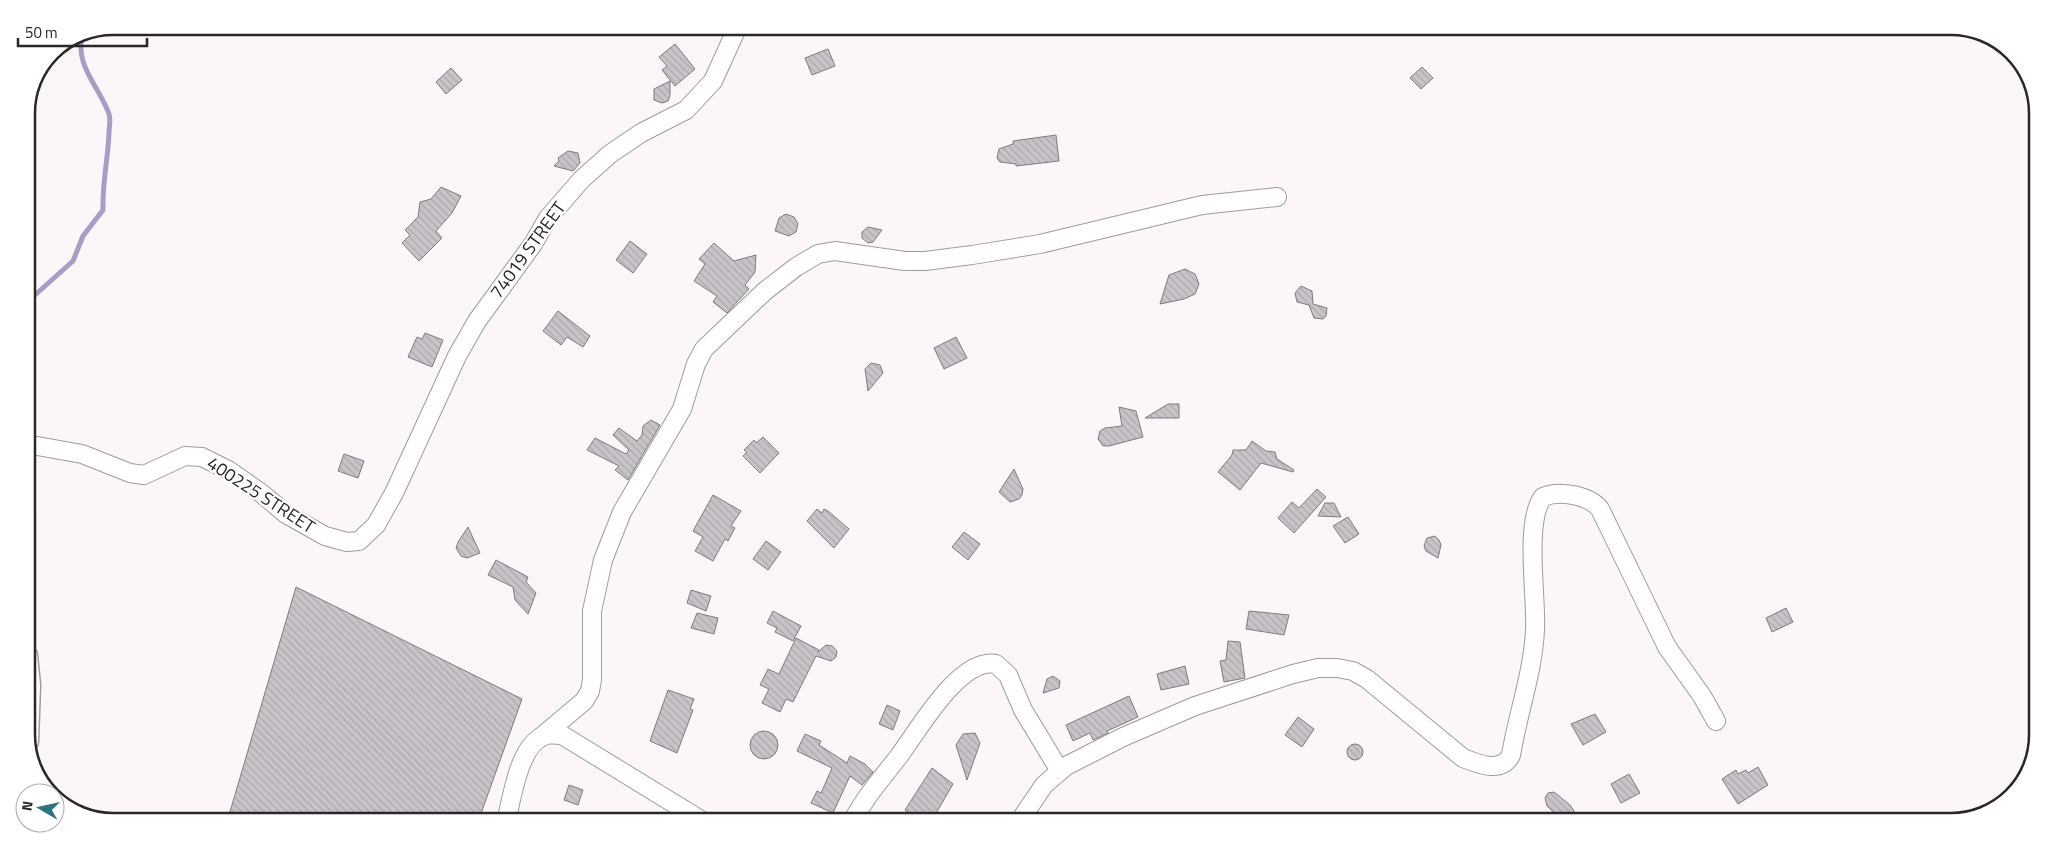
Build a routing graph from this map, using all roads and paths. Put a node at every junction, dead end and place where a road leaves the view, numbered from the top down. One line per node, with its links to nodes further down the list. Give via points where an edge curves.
1 (734, 35): 4 (street, 74019 STREET, via 713,81 686,110 641,133 610,154 582,179 548,218 534,244 477,321 457,356)
2 (1277, 197): 6 (street, via 1202,205 1040,244 972,255 905,261 835,251 818,254 796,267 765,291 704,349 682,409 622,512 603,560 592,611 590,691 584,701)
3 (35, 446): 4 (street, 400225 STREET, via 82,454 130,473 144,475 185,456 202,457 228,470 286,514 336,541 353,542 364,538)
4 (376, 525)
5 (1716, 721): 7 (street, via 1667,647 1600,509 1587,498 1552,494 1543,497 1537,506 1533,558 1536,628 1507,762 1498,766 1482,765 1463,758 1367,679 1337,668 1318,668 1195,706 1122,737)
6 (540, 738): 8 (street, via 524,757); 9 (street, via 562,735)
7 (1060, 771): 10 (street, via 1023,710 1008,675 996,664 983,664 938,700); 11 (street, via 1044,785)
8 (508, 813)
9 (689, 813)
10 (857, 813)
11 (1025, 813)

